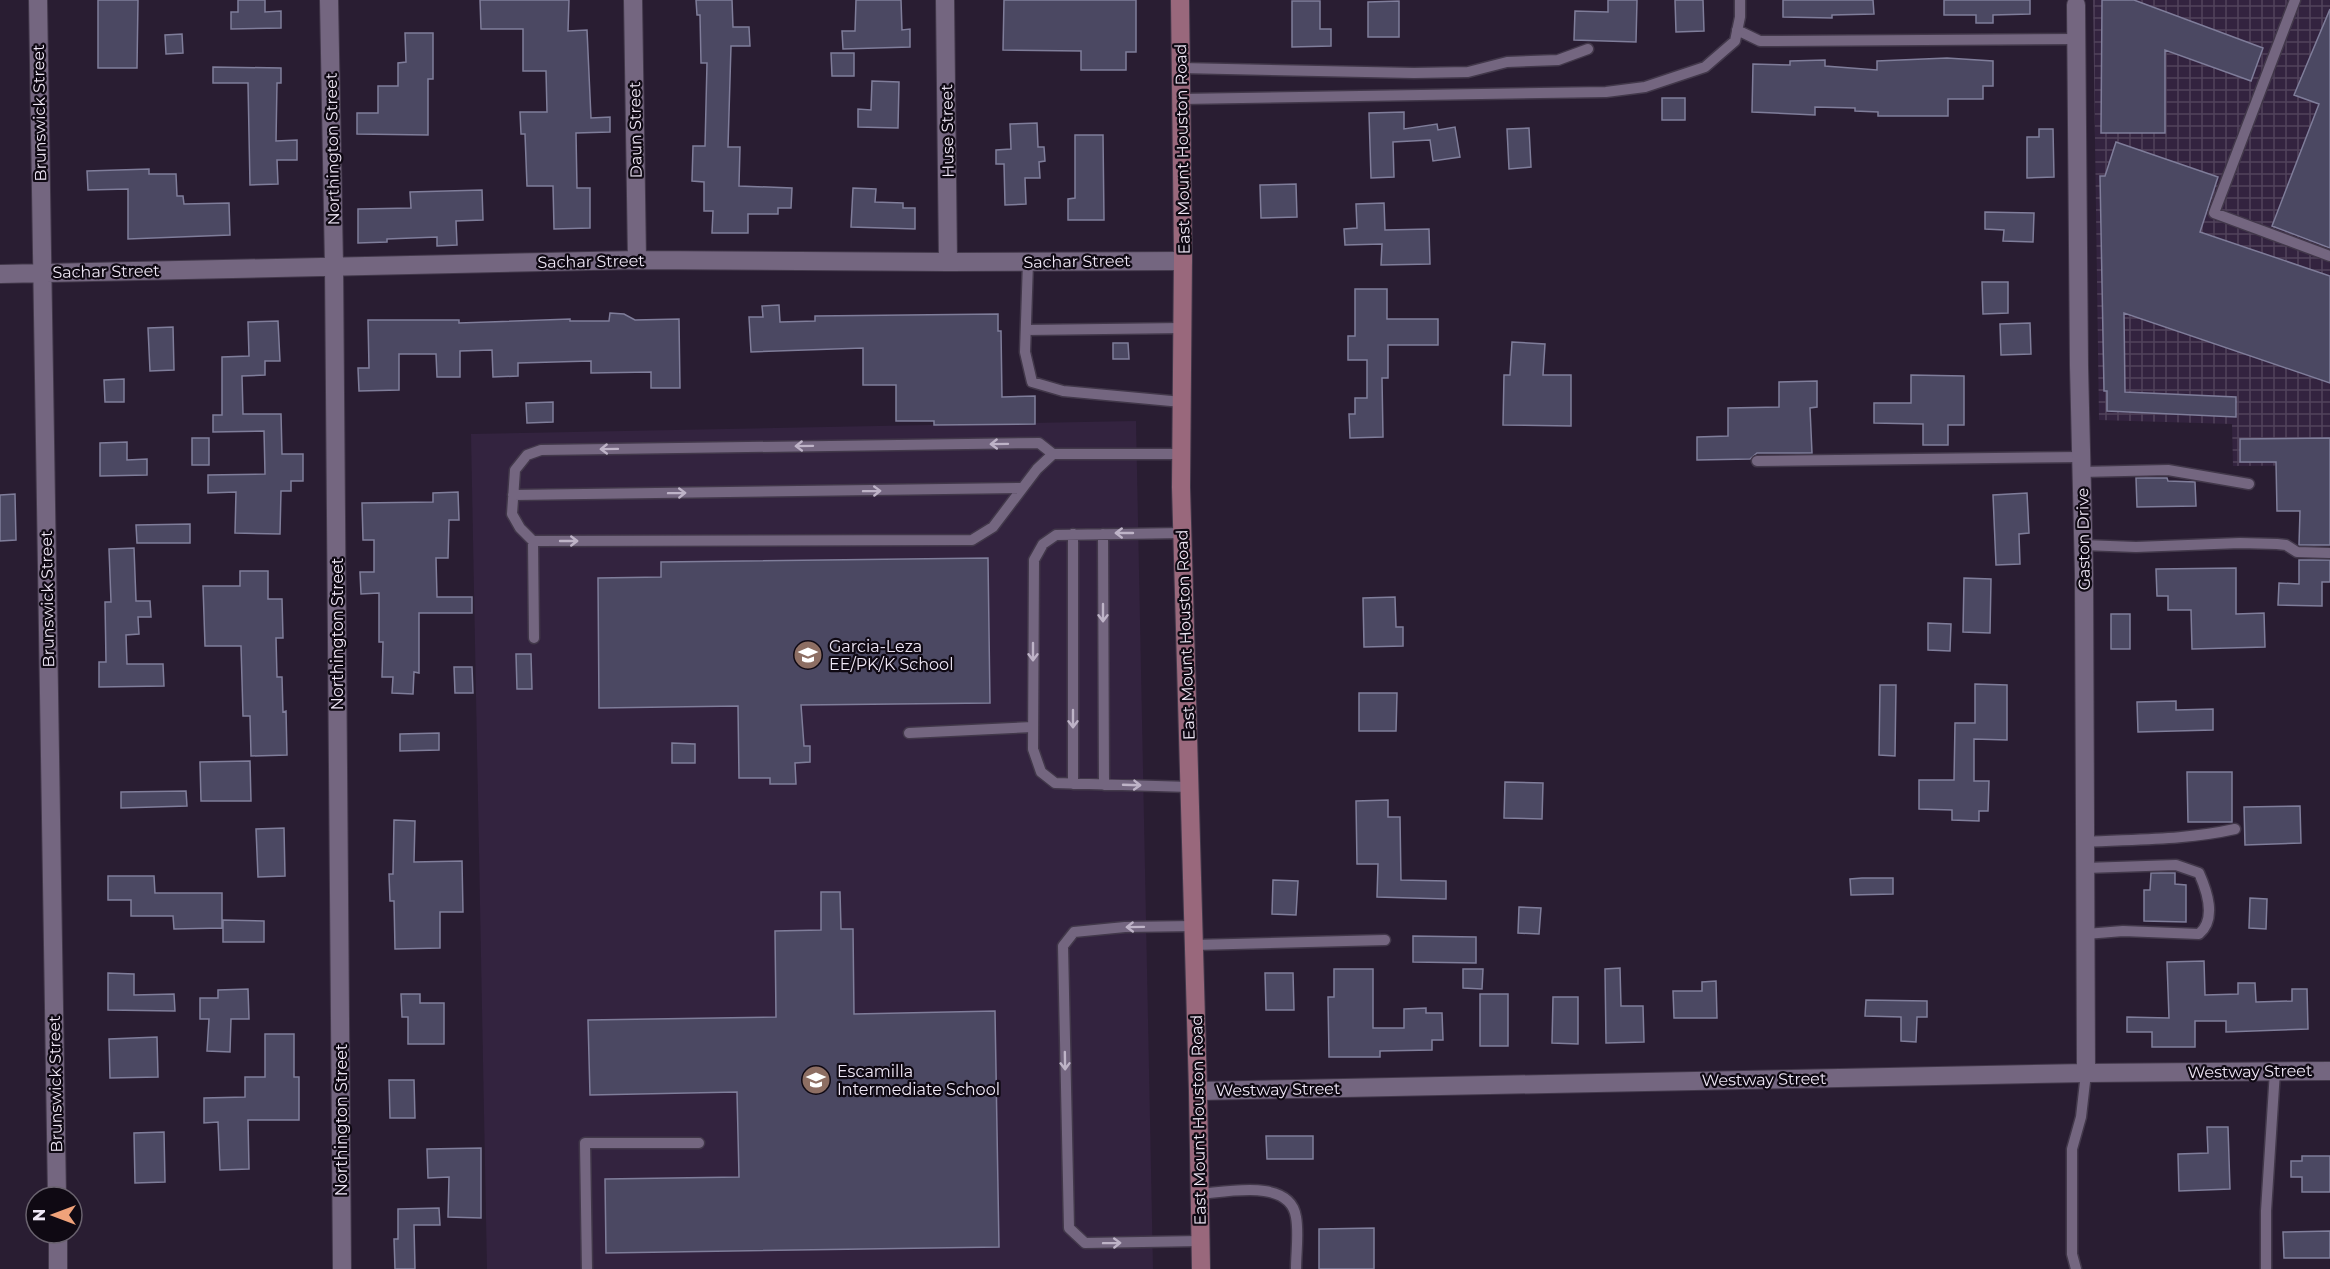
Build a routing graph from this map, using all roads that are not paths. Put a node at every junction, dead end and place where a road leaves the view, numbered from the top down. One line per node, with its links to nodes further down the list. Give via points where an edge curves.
1 (38, 0): 20 (street, Brunswick Street)
2 (329, 0): 19 (street, Northington Street)
3 (633, 0): 15 (street, Daun Street)
4 (945, 0): 17 (street, Huse Street)
5 (1180, 0): 12 (main road, East Mount Houston Road)
6 (1740, 0): 9 (lane)
7 (2295, 0): 14 (lane, via 2214,213)
8 (2076, 5): 10 (street, Gaston Drive)
9 (1737, 30): 10 (lane, via 1760,41); 13 (lane, via 1735,41 1705,67 1645,87 1606,92)
10 (2077, 39): 28 (street, Gaston Drive)
11 (1588, 49): 12 (lane, via 1558,60 1507,62 1468,72)
12 (1181, 68): 13 (main road, East Mount Houston Road)
13 (1181, 99): 16 (main road, East Mount Houston Road)
14 (2330, 256)
15 (637, 260): 17 (street, Sachar Street); 19 (street, Sachar Street)
16 (1183, 261): 18 (street, Sachar Street); 22 (main road, East Mount Houston Road)
17 (948, 262): 18 (street, Sachar Street)
18 (1028, 262): 23 (lane)
19 (334, 266): 20 (street, Sachar Street); 61 (street, Northington Street)
20 (41, 273): 21 (street, Sachar Street); 56 (street, Brunswick Street)
21 (0, 274)
22 (1183, 328): 23 (lane); 24 (main road, East Mount Houston Road)
23 (1026, 330): 24 (lane, via 1025,352 1032,382 1063,391)
24 (1182, 402): 26 (main road, East Mount Houston Road)
25 (1053, 454): 26 (lane); 30 (lane); 31 (lane, one-way to 31, via 1039,443 542,450 527,456 515,470)
26 (1181, 454): 32 (main road, East Mount Houston Road)
27 (1757, 461): 28 (lane)
28 (2081, 464): 29 (lane, via 2168,470); 36 (street, Gaston Drive)
29 (2249, 484)
30 (1022, 488): 31 (lane, one-way to 30); 35 (lane, one-way to 30, via 972,540 993,526)
31 (513, 495): 35 (lane, via 512,514)
32 (1183, 533): 34 (lane, one-way to 34); 43 (main road, East Mount Houston Road)
33 (1073, 534): 34 (lane); 39 (lane, one-way to 39, via 1056,535 1043,544 1034,560); 41 (lane, one-way to 41)
34 (1103, 534): 42 (lane, one-way to 42)
35 (533, 542): 38 (lane)
36 (2083, 545): 37 (lane, via 2277,544 2296,552); 45 (street, Gaston Drive)
37 (2330, 553)
38 (534, 638)
39 (1033, 728): 40 (lane); 41 (lane, via 1033,749 1041,772 1054,783)
40 (909, 733)
41 (1073, 784): 42 (lane)
42 (1104, 784): 43 (lane, one-way to 43)
43 (1190, 787): 47 (main road, East Mount Houston Road)
44 (2235, 829): 45 (lane, via 2202,835)
45 (2085, 842): 46 (street, Gaston Drive)
46 (2085, 868): 48 (street, Gaston Drive); 48 (lane, via 2176,865 2199,873 2206,889 2209,918 2199,934)
47 (1194, 926): 50 (main road, East Mount Houston Road); 58 (lane, one-way to 58, via 1074,932 1063,946 1068,1216 1069,1228 1085,1244)
48 (2086, 934): 53 (street, Gaston Drive)
49 (1385, 940): 50 (lane)
50 (1194, 945): 54 (main road, East Mount Houston Road)
51 (2275, 1071): 52 (street, Westway Street); 53 (street, Westway Street); 66 (lane)
52 (2330, 1071)
53 (2086, 1073): 54 (street, Westway Street); 65 (lane, via 2081,1117 2072,1149 2072,1254)
54 (1198, 1090): 57 (main road, East Mount Houston Road)
55 (699, 1143): 62 (lane, via 585,1143)
56 (57, 1185)
57 (1200, 1194): 58 (main road, East Mount Houston Road); 64 (lane, via 1275,1191 1288,1200 1296,1217)
58 (1200, 1241): 63 (main road, East Mount Houston Road)
59 (58, 1245): 60 (street)
60 (58, 1269)
61 (342, 1269)
62 (587, 1269)
63 (1201, 1269)
64 (1296, 1269)
65 (2076, 1269)
66 (2266, 1269)

